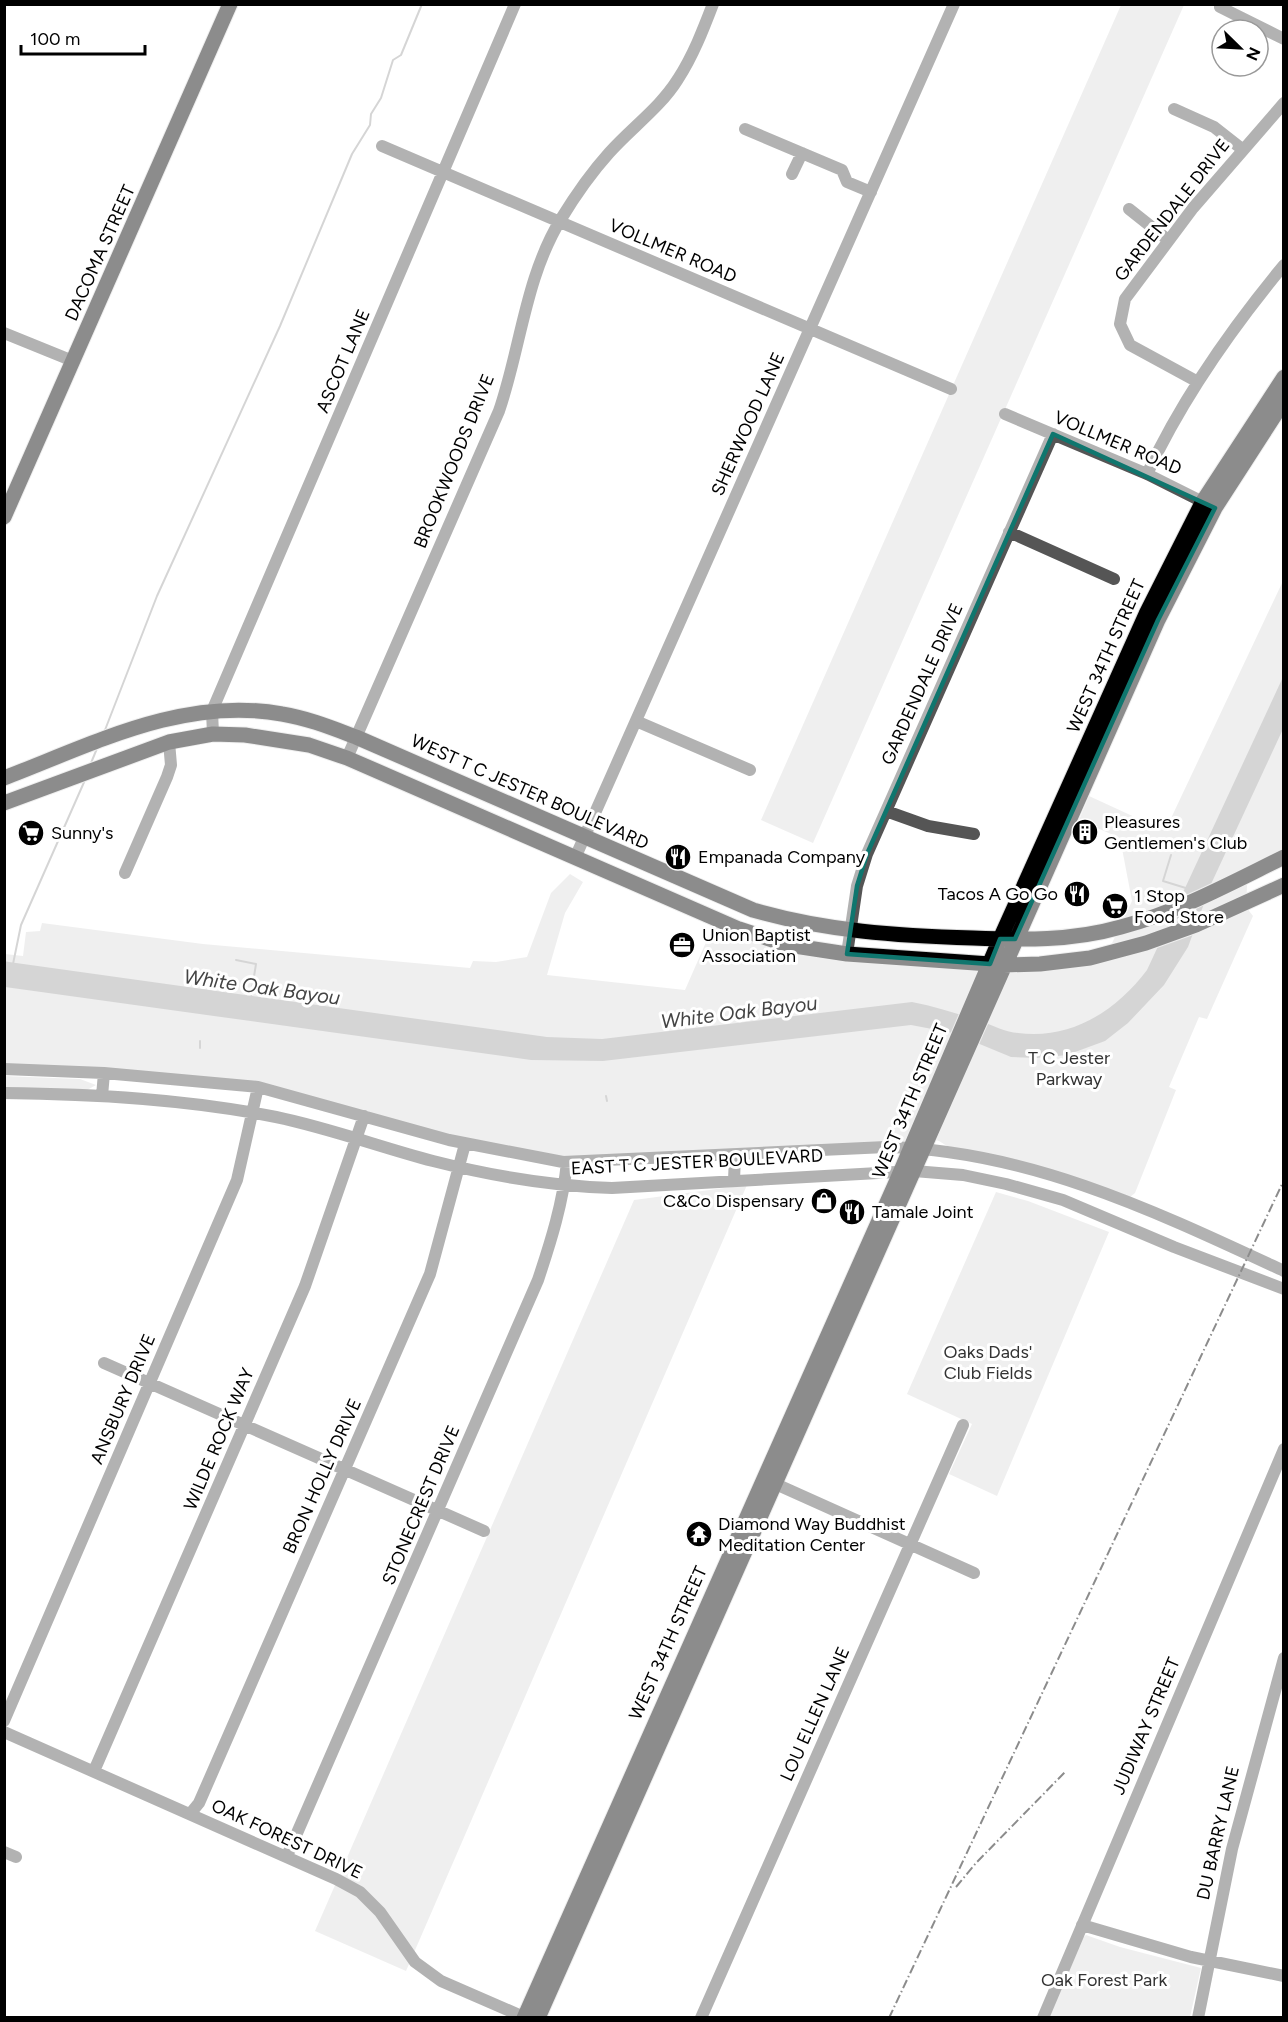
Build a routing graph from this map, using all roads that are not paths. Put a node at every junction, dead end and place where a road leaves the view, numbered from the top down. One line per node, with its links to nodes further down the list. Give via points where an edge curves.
1 (230, 4): 22 (main road, DACOMA STREET)
2 (515, 4): 13 (street, ASCOT LANE)
3 (713, 4): 17 (street, BROOKWOODS DRIVE, via 678,79 661,102 610,152)
4 (954, 4): 15 (street, SHERWOOD LANE)
5 (1220, 8): 6 (street)
6 (1284, 39)
7 (1284, 103): 11 (street, GARDENDALE DRIVE)
8 (1174, 110): 11 (street, via 1214,127)
9 (745, 129): 12 (street)
10 (382, 146): 13 (street, VOLLMER ROAD)
11 (1242, 148): 18 (street, GARDENDALE DRIVE)
12 (802, 153): 14 (street); 15 (street, via 842,170 847,182)
13 (444, 172): 17 (street, VOLLMER ROAD); 34 (street, ASCOT LANE)
14 (792, 174)
15 (871, 192): 20 (street, SHERWOOD LANE)
16 (1129, 209): 18 (street)
17 (559, 222): 20 (street, VOLLMER ROAD); 37 (street, BROOKWOODS DRIVE, via 527,302 499,411)
18 (1168, 240): 24 (street, GARDENDALE DRIVE, via 1125,299 1120,324 1130,345)
19 (1284, 265): 24 (street)
20 (810, 330): 25 (street, VOLLMER ROAD); 35 (street, SHERWOOD LANE)
21 (4, 333): 22 (street)
22 (73, 361): 31 (main road, DACOMA STREET)
23 (1284, 377): 26 (main road, WEST 34TH STREET)
24 (1198, 382): 29 (street, via 1174,419)
25 (951, 389)
26 (1275, 404): 30 (main road, WEST 34TH STREET)
27 (1005, 414): 28 (street, VOLLMER ROAD)
28 (1053, 434): 29 (street, VOLLMER ROAD); 32 (street, GARDENDALE DRIVE)
29 (1147, 474): 30 (street, VOLLMER ROAD)
30 (1209, 504): 52 (main road, WEST 34TH STREET)
31 (4, 517)
32 (1009, 532): 33 (street); 43 (street, GARDENDALE DRIVE)
33 (1113, 579)
34 (212, 711): 36 (street, ASCOT LANE); 37 (main road, WEST T C JESTER BOULEVARD, via 282,714); 41 (main road, WEST T C JESTER BOULEVARD, via 157,720)
35 (636, 721): 40 (street); 45 (street, SHERWOOD LANE)
36 (213, 734): 38 (main road); 39 (main road, via 287,741)
37 (356, 737): 39 (street, BROOKWOODS DRIVE); 45 (main road, WEST T C JESTER BOULEVARD)
38 (169, 742): 42 (main road); 48 (street, via 171,765 167,777)
39 (347, 758): 47 (main road)
40 (750, 770)
41 (4, 779): 42 (main road)
42 (8, 801)
43 (886, 811): 44 (street, via 928,826); 51 (street, GARDENDALE DRIVE, via 857,886)
44 (974, 834)
45 (585, 836): 47 (street, SHERWOOD LANE); 51 (main road, WEST T C JESTER BOULEVARD, via 753,910)
46 (1284, 857): 50 (main road, WEST T C JESTER BOULEVARD, via 1165,913)
47 (575, 858): 54 (main road, via 739,929 788,945)
48 (125, 873)
49 (1284, 885): 53 (main road, via 1146,944)
50 (1120, 928): 52 (main road, WEST T C JESTER BOULEVARD, via 1060,939); 53 (main road)
51 (849, 932): 52 (main road, WEST T C JESTER BOULEVARD); 54 (street, GARDENDALE DRIVE)
52 (1008, 939): 55 (main road, WEST 34TH STREET)
53 (1125, 949): 55 (main road, via 1090,958)
54 (847, 954): 55 (main road)
55 (997, 965): 65 (main road, WEST 34TH STREET)
56 (4, 1069): 57 (street, EAST T C JESTER BOULEVARD)
57 (104, 1073): 58 (street, EAST T C JESTER BOULEVARD); 60 (street)
58 (258, 1087): 61 (street, ANSBURY DRIVE); 62 (street, EAST T C JESTER BOULEVARD)
59 (4, 1093): 60 (street, EAST T C JESTER BOULEVARD)
60 (102, 1096): 61 (street, EAST T C JESTER BOULEVARD)
61 (253, 1113): 63 (street, EAST T C JESTER BOULEVARD); 80 (street, ANSBURY DRIVE, via 237,1180)
62 (364, 1116): 63 (street, WILDE ROCK WAY); 64 (street, EAST T C JESTER BOULEVARD)
63 (357, 1138): 68 (street, EAST T C JESTER BOULEVARD); 81 (street, WILDE ROCK WAY, via 304,1286)
64 (465, 1144): 67 (street, EAST T C JESTER BOULEVARD); 68 (street, BRON HOLLY DRIVE)
65 (917, 1148): 66 (street, EAST T C JESTER BOULEVARD); 69 (main road, WEST 34TH STREET); 71 (street, EAST T C JESTER BOULEVARD, via 1005,1162)
66 (735, 1156): 67 (street, EAST T C JESTER BOULEVARD); 70 (street)
67 (567, 1162): 72 (street, STONECREST DRIVE)
68 (460, 1167): 72 (street, EAST T C JESTER BOULEVARD); 84 (street, BRON HOLLY DRIVE, via 430,1274)
69 (907, 1172): 70 (street, EAST T C JESTER BOULEVARD); 73 (street, EAST T C JESTER BOULEVARD, via 963,1175); 78 (main road, WEST 34TH STREET)
70 (734, 1180): 72 (street, EAST T C JESTER BOULEVARD)
71 (1070, 1180): 73 (street); 74 (street)
72 (565, 1187): 87 (street, STONECREST DRIVE, via 538,1280)
73 (1063, 1200): 75 (street, EAST T C JESTER BOULEVARD)
74 (1207, 1237): 75 (street); 76 (street)
75 (1198, 1257): 77 (street, EAST T C JESTER BOULEVARD)
76 (1284, 1271)
77 (1284, 1289)
78 (849, 1302): 85 (main road, WEST 34TH STREET); 86 (main road, WEST 34TH STREET)
79 (104, 1363): 80 (street)
80 (149, 1383): 81 (street); 94 (street, ANSBURY DRIVE)
81 (244, 1425): 84 (street); 96 (street, WILDE ROCK WAY)
82 (963, 1425): 89 (street, LOU ELLEN LANE)
83 (1284, 1449): 99 (street, JUDIWAY STREET)
84 (345, 1468): 87 (street); 97 (street, BRON HOLLY DRIVE, via 199,1803)
85 (762, 1478): 86 (street); 91 (main road, WEST 34TH STREET)
86 (777, 1485): 89 (street); 91 (main road, WEST 34TH STREET)
87 (439, 1510): 88 (street); 98 (street, STONECREST DRIVE)
88 (484, 1531)
89 (910, 1543): 90 (street); 104 (street, LOU ELLEN LANE)
90 (974, 1573)
91 (724, 1582): 93 (main road, WEST 34TH STREET)
92 (1284, 1659): 100 (street, DU BARRY LANE, via 1250,1773)
93 (681, 1679): 102 (main road, WEST 34TH STREET); 103 (main road, WEST 34TH STREET)
94 (4, 1721)
95 (4, 1732): 96 (street, OAK FOREST DRIVE)
96 (94, 1771): 97 (street, OAK FOREST DRIVE)
97 (190, 1814): 98 (street, OAK FOREST DRIVE)
98 (287, 1856): 102 (street, OAK FOREST DRIVE, via 360,1892 380,1912 415,1962 441,1981)
99 (1082, 1925): 100 (street); 105 (street, JUDIWAY STREET)
100 (1208, 1960): 101 (street); 106 (street, DU BARRY LANE)
101 (1284, 1976)
102 (524, 2017)
103 (538, 2018)
104 (701, 2018)
105 (1043, 2018)
106 (1198, 2018)

